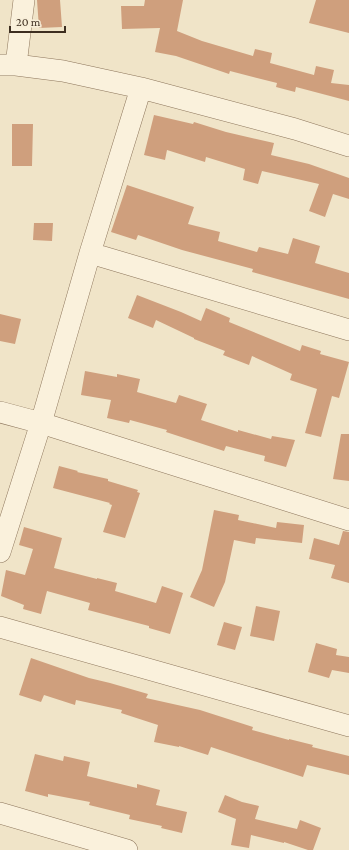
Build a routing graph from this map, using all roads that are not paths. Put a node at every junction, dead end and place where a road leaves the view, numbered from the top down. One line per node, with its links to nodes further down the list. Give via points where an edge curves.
1 (24, 0): 2 (street)
2 (8, 65): 3 (street, via 63,71)
3 (141, 88): 4 (street); 5 (street)
4 (349, 146)
5 (90, 253): 6 (street); 8 (street)
6 (349, 330)
7 (0, 412): 8 (street)
8 (41, 423): 9 (street); 10 (street)
9 (349, 520)
10 (0, 552)
11 (0, 627): 12 (street)
12 (349, 726)
13 (0, 813): 14 (street)
14 (127, 850)

